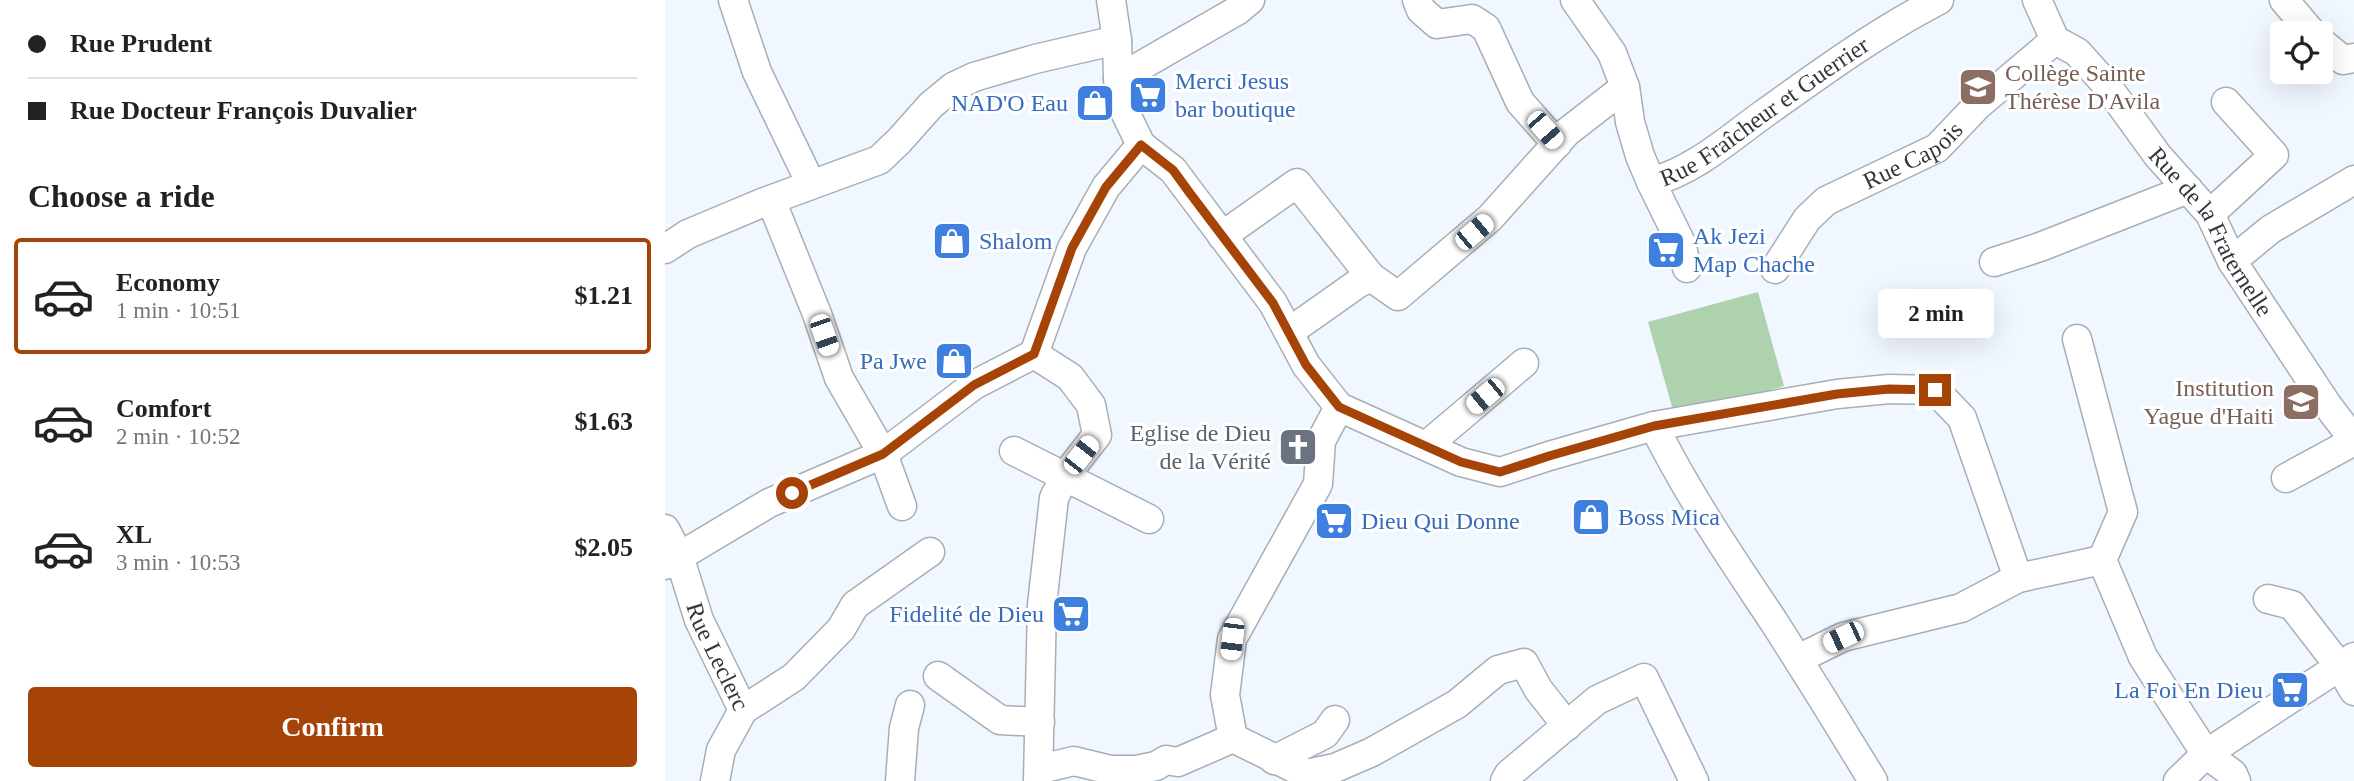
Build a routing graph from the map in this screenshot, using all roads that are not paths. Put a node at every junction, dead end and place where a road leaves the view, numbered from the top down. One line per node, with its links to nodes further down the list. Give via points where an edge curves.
1 (733, 0): 21 (street, via 757,72)
2 (1111, 0): 10 (street)
3 (1250, 0): 14 (street)
4 (1417, 0): 17 (street, via 1420,10 1437,24 1472,19 1486,28 1520,102)
5 (1575, 0): 15 (street, Rue Fraîcheur et Guerrier, via 1612,53)
6 (1939, 0): 20 (street, Rue Fraîcheur et Guerrier, via 1897,22 1716,149)
7 (2037, 0): 11 (street)
8 (2284, 0): 9 (street)
9 (2302, 21)
10 (1117, 40): 14 (street); 21 (street, via 974,77 931,105 879,160)
11 (2055, 40): 22 (street, Rue de la Fraternelle, via 2077,52 2105,83); 30 (street, Rue Capois, via 1977,106 1937,148 1826,201 1807,219)
12 (2333, 52): 13 (street, via 2343,60)
13 (2354, 58)
14 (1118, 79): 18 (street, via 1123,108)
15 (1625, 87): 17 (street); 20 (street, Rue Fraîcheur et Guerrier, via 1630,122)
16 (2227, 102): 24 (street, via 2274,155)
17 (1557, 144): 31 (street, via 1490,218 1398,296)
18 (1141, 145): 25 (street, via 1173,170); 34 (street, via 1106,187 1072,248)
19 (2354, 180): 27 (street, via 2271,229)
20 (1651, 181): 29 (street, via 1681,243)
21 (811, 184): 23 (street)
22 (2188, 189): 24 (street, Rue de la Fraternelle); 28 (street)
23 (762, 203): 26 (street, via 688,234); 41 (street, via 772,205 839,378)
24 (2210, 214): 27 (street, Rue de la Fraternelle)
25 (1222, 236): 31 (street, via 1297,183); 32 (street)
26 (665, 249)
27 (2232, 261): 38 (street, Rue de la Fraternelle)
28 (1994, 262)
29 (1687, 268)
30 (1775, 269)
31 (1371, 277): 32 (street)
32 (1289, 332): 36 (street, via 1306,365)
33 (2077, 338): 49 (street, via 2123,512)
34 (1034, 354): 41 (street, via 974,385); 42 (street, via 1070,377 1091,405 1097,435)
35 (1524, 363): 39 (street)
36 (1339, 407): 39 (street); 60 (street, via 1321,441 1318,484 1232,639 1225,695)
37 (1654, 426): 39 (street, via 1500,472); 50 (street, via 1837,394 1935,390 1962,418); 52 (street, via 1672,463)
38 (2354, 441): 43 (street)
39 (1426, 446)
40 (1014, 451): 42 (street)
41 (883, 454): 44 (street); 48 (street, via 769,503)
42 (1065, 476): 45 (street); 58 (street, via 1054,498 1042,605)
43 (2286, 478)
44 (902, 506)
45 (1149, 519)
46 (665, 529): 48 (street, Rue Leclerc)
47 (930, 552): 56 (street, via 855,605 841,629 793,677)
48 (672, 560): 56 (street, Rue Leclerc)
49 (2102, 560): 50 (street); 61 (street, via 2143,657)
50 (2018, 578): 52 (street, via 1961,608 1843,637)
51 (2268, 599): 53 (street, via 2292,605)
52 (1798, 659): 69 (street)
53 (2349, 672): 61 (street)
54 (939, 676): 58 (street, via 1000,720)
55 (910, 705): 66 (street)
56 (743, 710): 65 (street, Rue Leclerc, via 721,750)
57 (1335, 720): 62 (street, via 1325,734)
58 (1040, 722): 64 (street)
59 (1567, 726): 62 (street, via 1524,663 1498,670 1457,704 1335,768 1306,774); 67 (street); 68 (street, via 1597,700 1644,678)
60 (1233, 738): 62 (street); 63 (street, via 1178,762)
61 (2206, 754): 70 (street); 71 (street)
62 (1274, 760)
63 (1172, 771): 64 (street, via 1156,766 1111,770 1074,761)
64 (1039, 775)
65 (715, 781)
66 (900, 781)
67 (1505, 781)
68 (1694, 781)
69 (1873, 781)
70 (2178, 781)
71 (2237, 781)

